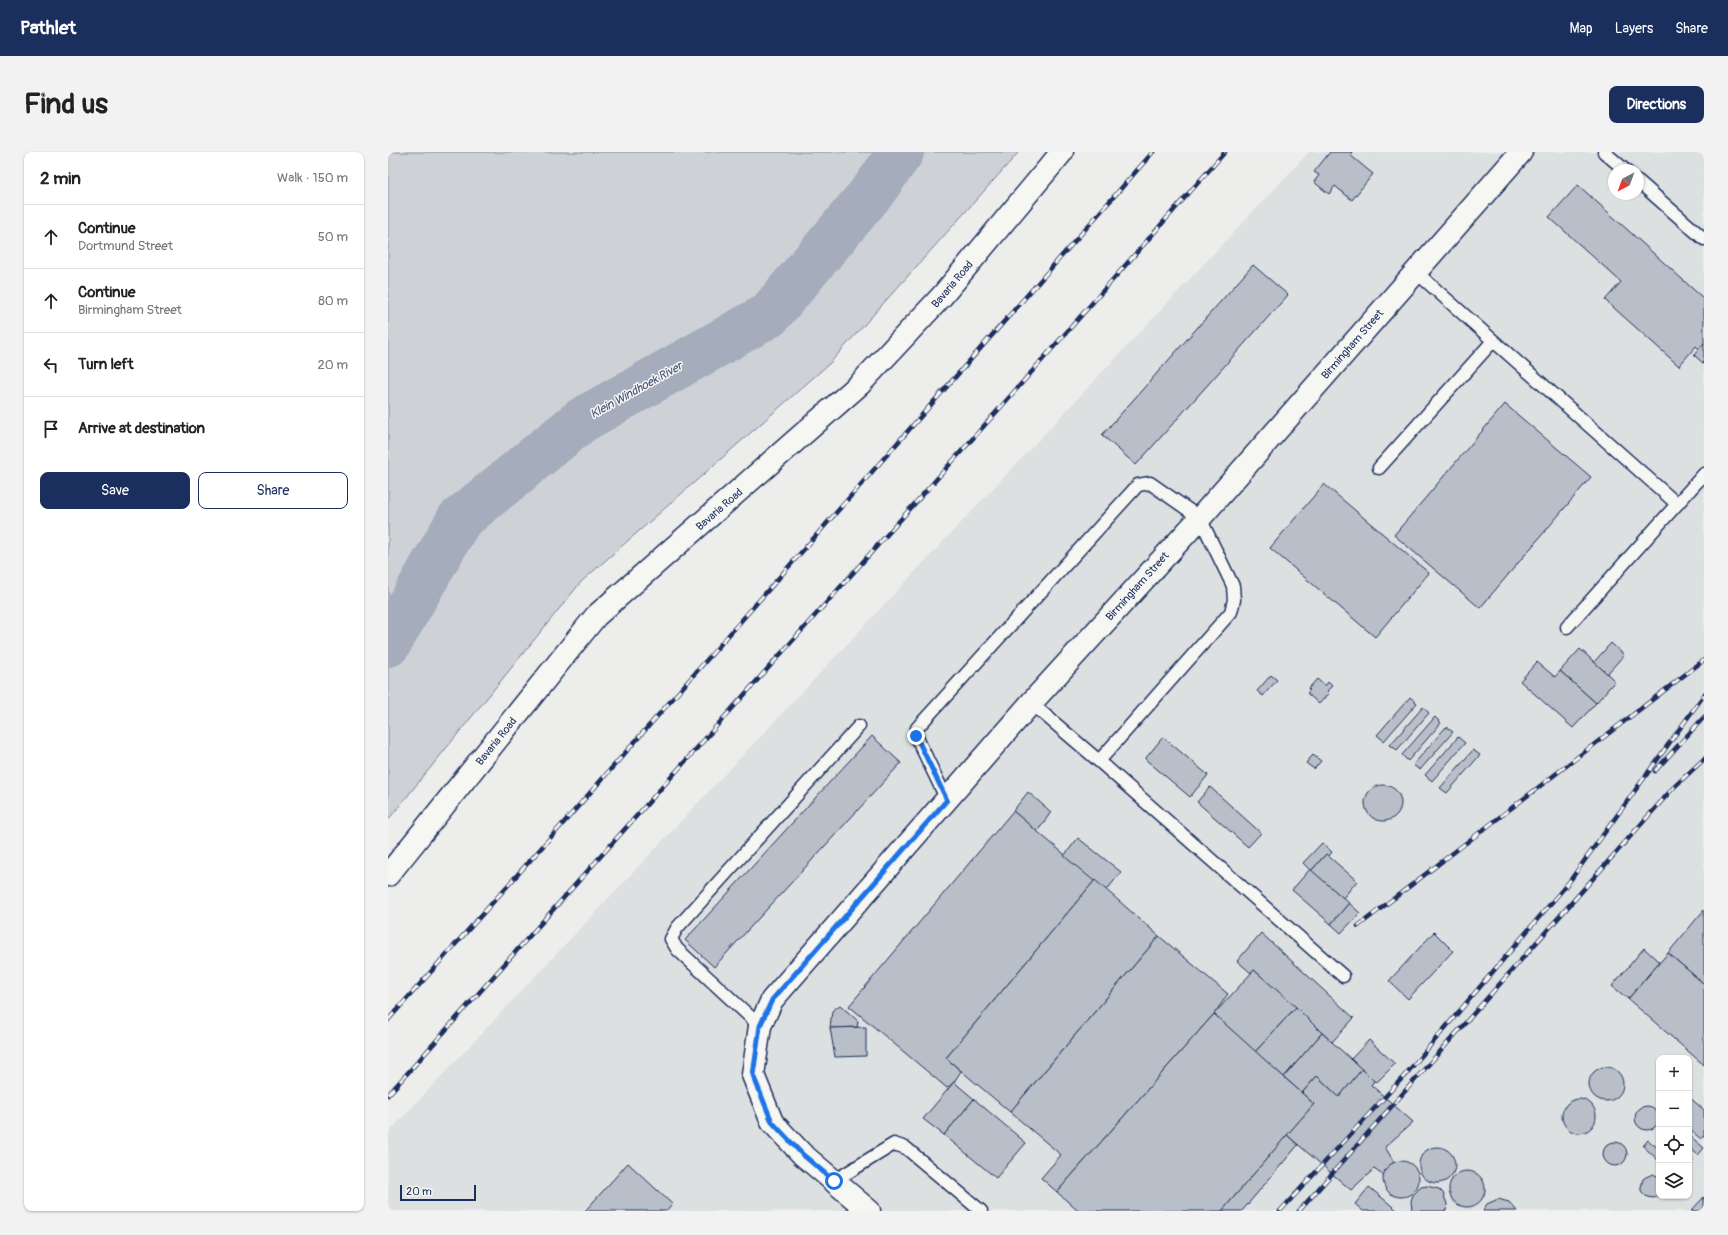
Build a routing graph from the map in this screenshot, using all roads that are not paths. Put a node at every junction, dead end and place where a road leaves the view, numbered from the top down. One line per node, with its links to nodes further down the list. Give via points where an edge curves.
1 (1062, 152): 18 (street, Bavaria Road, via 942,296 860,384 596,616)
2 (1521, 152): 7 (street, Birmingham Street)
3 (1604, 152): 4 (lane)
4 (1618, 164)
5 (1644, 187): 6 (lane)
6 (1704, 239)
7 (1416, 272): 8 (lane); 12 (street, Birmingham Street)
8 (1493, 341): 9 (lane); 11 (lane)
9 (1379, 468)
10 (1704, 474): 11 (lane)
11 (1677, 504): 13 (lane)
12 (1200, 518): 14 (street, Birmingham Street); 16 (lane, via 1233,586 1234,600 1231,612); 17 (lane, via 1150,483 1138,485 922,722 917,728 916,736)
13 (1567, 627)
14 (1031, 703): 16 (lane); 17 (street, Birmingham Street)
15 (859, 726): 20 (lane, via 677,928 671,940 677,949)
16 (1100, 761): 19 (lane)
17 (947, 800): 20 (street, Birmingham Street, via 772,1000)
18 (388, 875)
19 (1343, 976)
20 (760, 1026): 21 (street, Birmingham Street, via 753,1075 772,1122 802,1154)
21 (834, 1181): 22 (street, Birmingham Street); 23 (lane, via 894,1144 906,1148)
22 (869, 1211)
23 (981, 1211)

